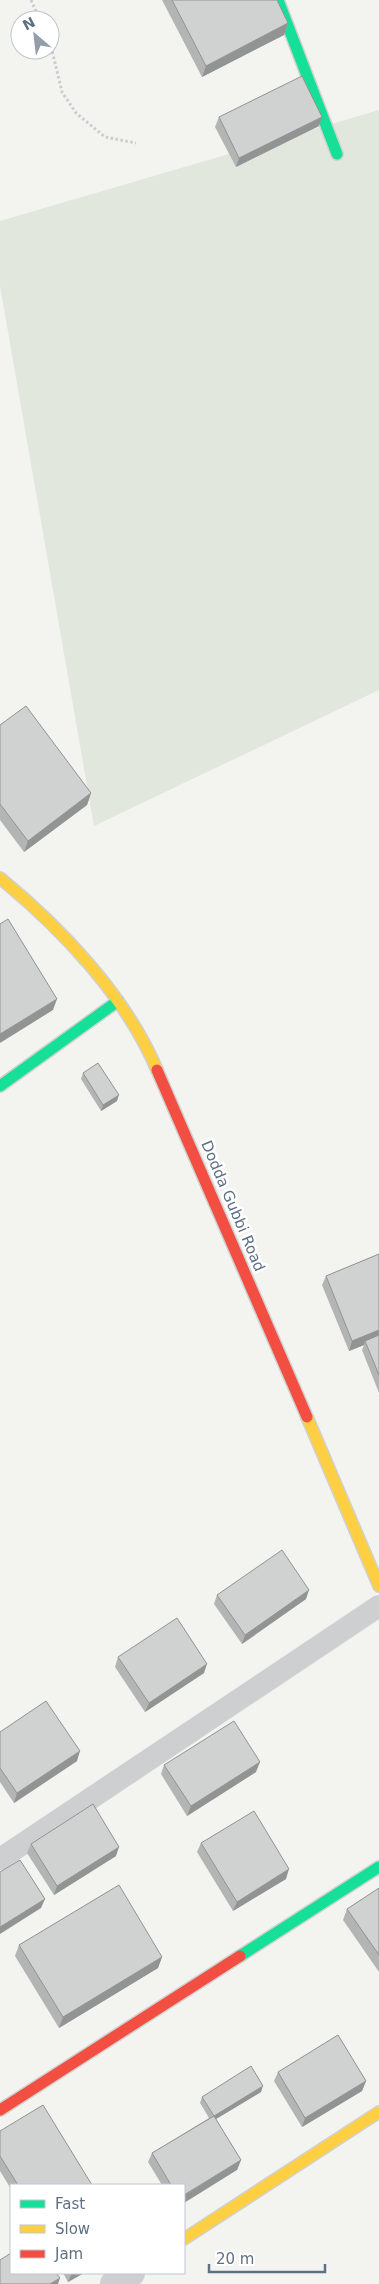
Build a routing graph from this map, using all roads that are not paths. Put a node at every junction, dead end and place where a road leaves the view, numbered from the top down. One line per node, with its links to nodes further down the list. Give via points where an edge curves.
1 (278, 0): 2 (street)
2 (337, 154)
3 (0, 878): 4 (street, Dodda Gubbi Road, via 64,934)
4 (118, 1001): 5 (street); 6 (street, Dodda Gubbi Road, via 151,1055 172,1102)
5 (0, 1086)
6 (379, 1586)
7 (379, 1606): 8 (lane)
8 (0, 1859)
9 (379, 1867): 10 (street)
10 (0, 2110)
11 (379, 2112): 12 (street)
12 (185, 2238)
13 (129, 2274): 14 (street)
14 (114, 2284)

